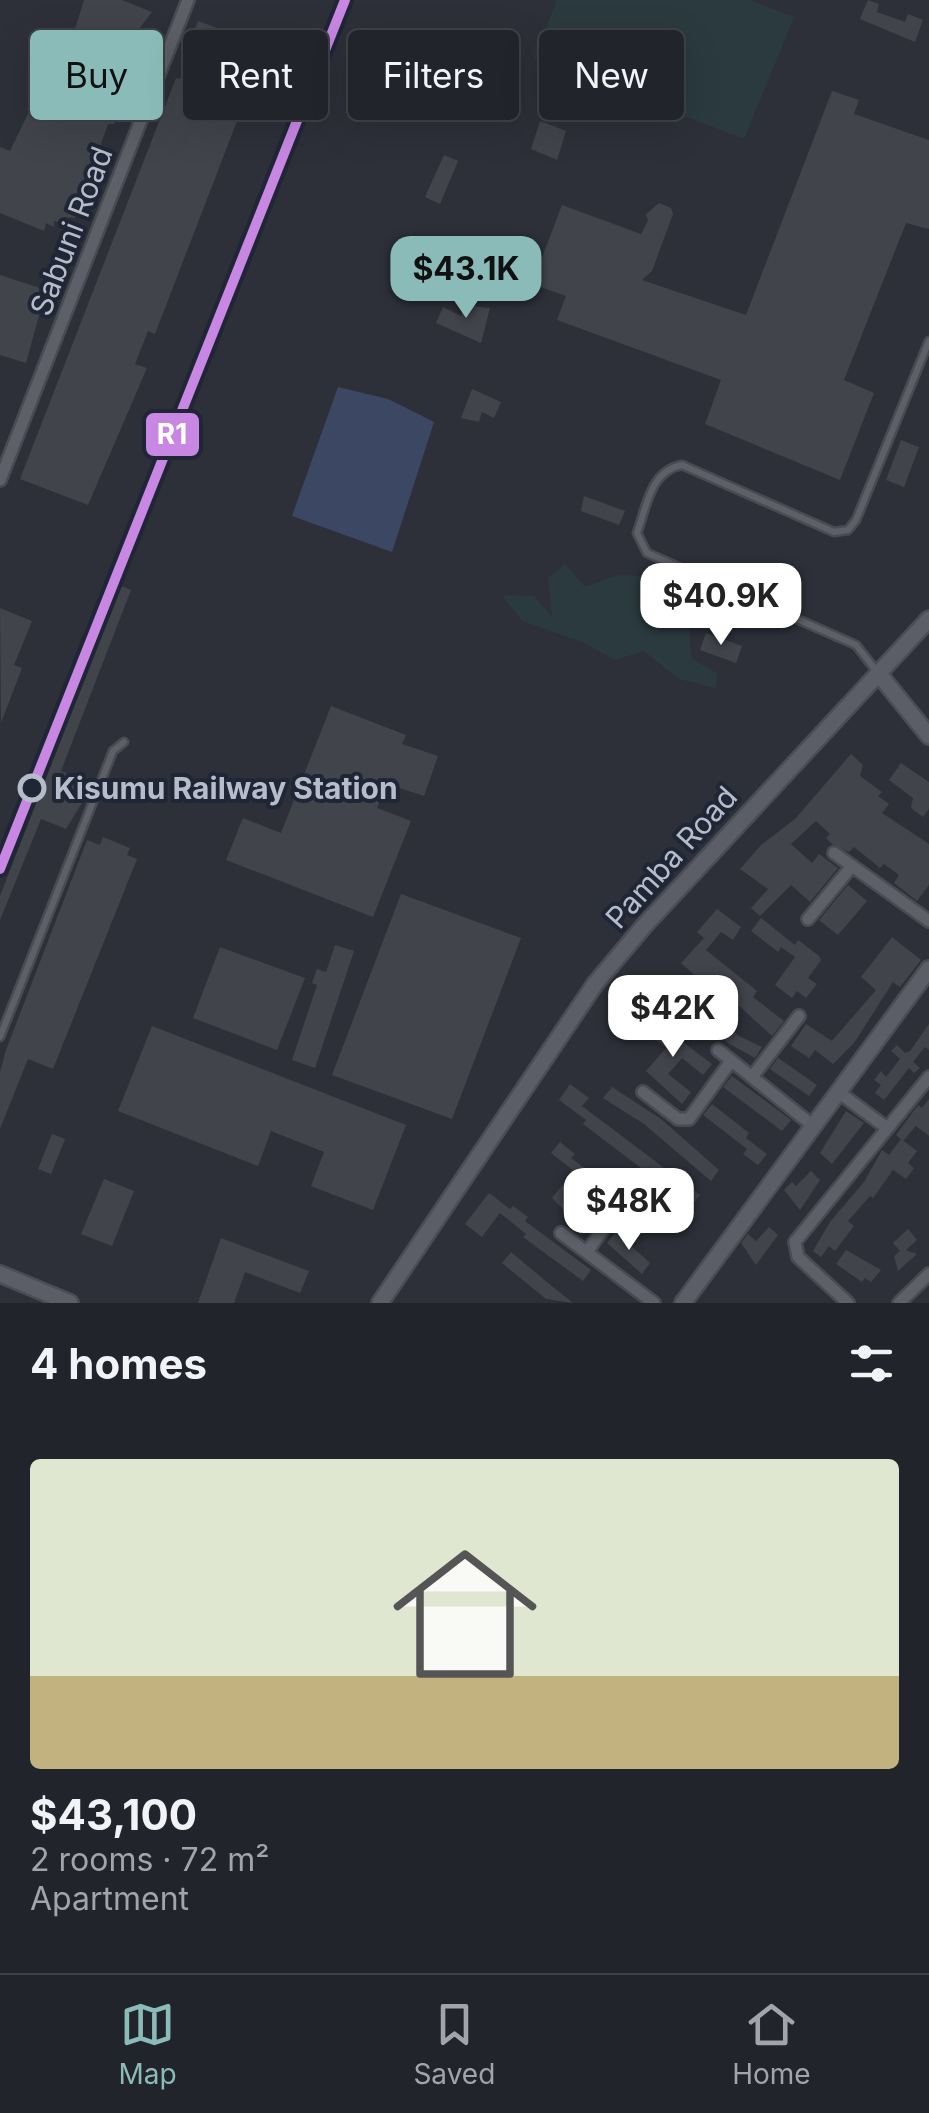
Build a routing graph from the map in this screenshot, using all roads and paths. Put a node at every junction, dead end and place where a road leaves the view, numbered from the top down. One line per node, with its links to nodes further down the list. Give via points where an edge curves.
1 (188, 0): 3 (street, Sabuni Road)
2 (929, 340): 5 (lane, via 848,530 834,532 682,466 657,477 636,533 646,553 856,645)
3 (0, 480)
4 (929, 619): 5 (main road, Pamba Road)
5 (878, 672): 6 (main road); 29 (main road, Pamba Road, via 595,984)
6 (929, 736)
7 (124, 742): 14 (lane, via 114,750)
8 (834, 852): 9 (street)
9 (852, 866): 10 (street); 11 (street)
10 (808, 919)
11 (929, 921)
12 (929, 969): 19 (main road)
13 (799, 1016): 17 (street)
14 (0, 1036)
15 (718, 1050): 16 (street)
16 (731, 1061): 17 (street); 20 (street, via 688,1120)
17 (752, 1077): 21 (street)
18 (929, 1077): 22 (street)
19 (837, 1091): 21 (main road); 22 (street)
20 (643, 1092)
21 (812, 1125): 31 (main road)
22 (887, 1128): 32 (street, via 795,1242 798,1257)
23 (626, 1196): 25 (street)
24 (561, 1233): 25 (street)
25 (586, 1252): 30 (street)
26 (0, 1274): 28 (main road)
27 (929, 1274): 33 (street)
28 (70, 1303)
29 (380, 1303)
30 (654, 1303)
31 (683, 1303)
32 (848, 1303)
33 (899, 1303)

